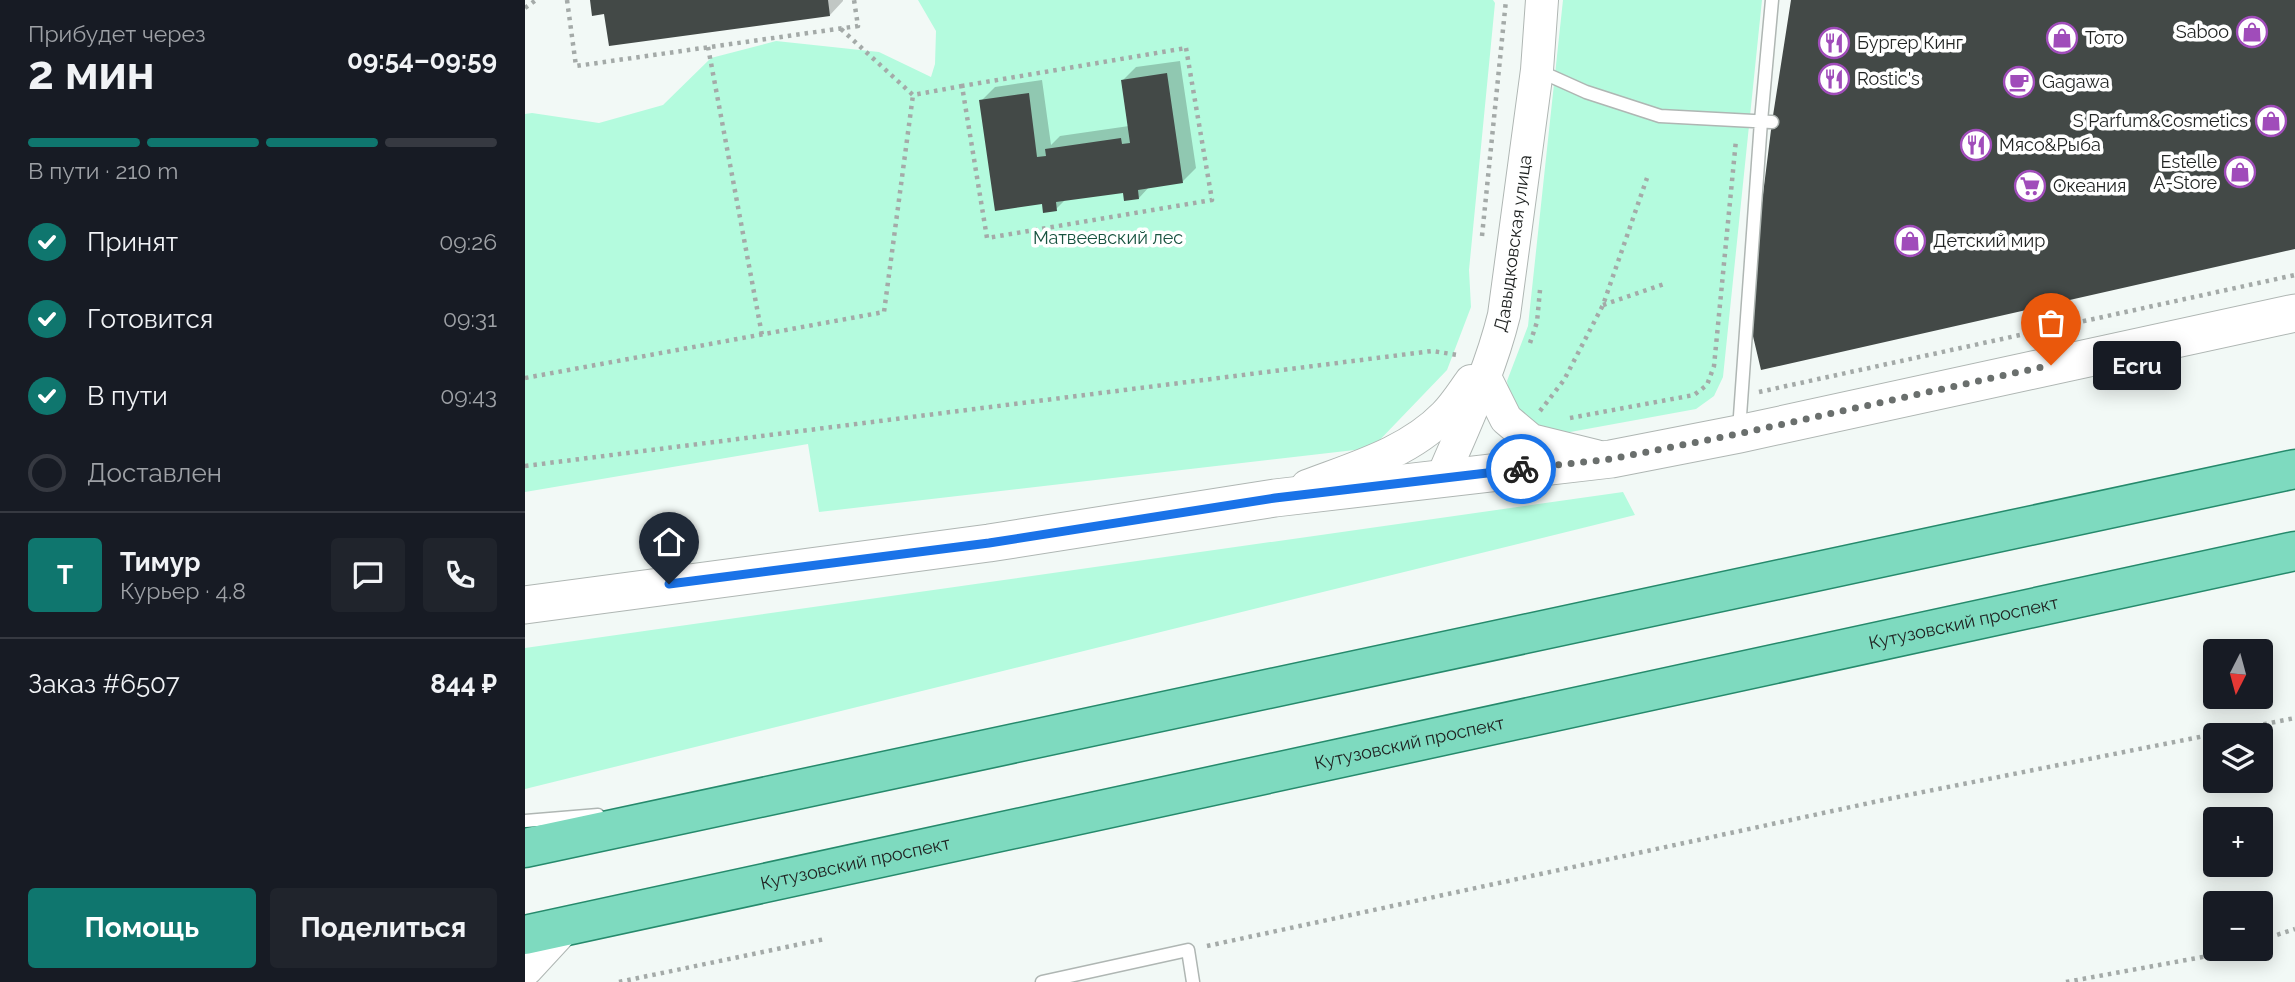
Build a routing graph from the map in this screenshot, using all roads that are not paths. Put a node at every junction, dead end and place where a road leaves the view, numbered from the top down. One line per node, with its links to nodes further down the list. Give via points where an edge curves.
1 (1542, 0): 3 (street, Давыдковская улица)
2 (1772, 0): 4 (lane)
3 (1537, 70): 4 (lane, via 1660,116); 6 (street, Давыдковская улица, via 1504,315)
4 (1766, 121): 7 (lane)
5 (2295, 313): 7 (main road)
6 (1490, 363): 8 (street, via 1506,419 1531,440); 10 (street, Давыдковская улица); 11 (street, via 1425,432 1389,454)
7 (1738, 434): 8 (main road)
8 (1611, 459): 10 (main road)
9 (2295, 469): 14 (main road)
10 (1442, 478): 11 (main road)
11 (1275, 498): 13 (main road, via 989,543)
12 (2295, 551): 19 (main road, Кутузовский проспект)
13 (525, 604)
14 (720, 805): 15 (lane); 18 (main road)
15 (622, 813)
16 (609, 814): 17 (lane)
17 (525, 821)
18 (525, 848)
19 (543, 932): 20 (main road)
20 (525, 967)
21 (1042, 982): 22 (lane, via 1188,950)
22 (1193, 982)

